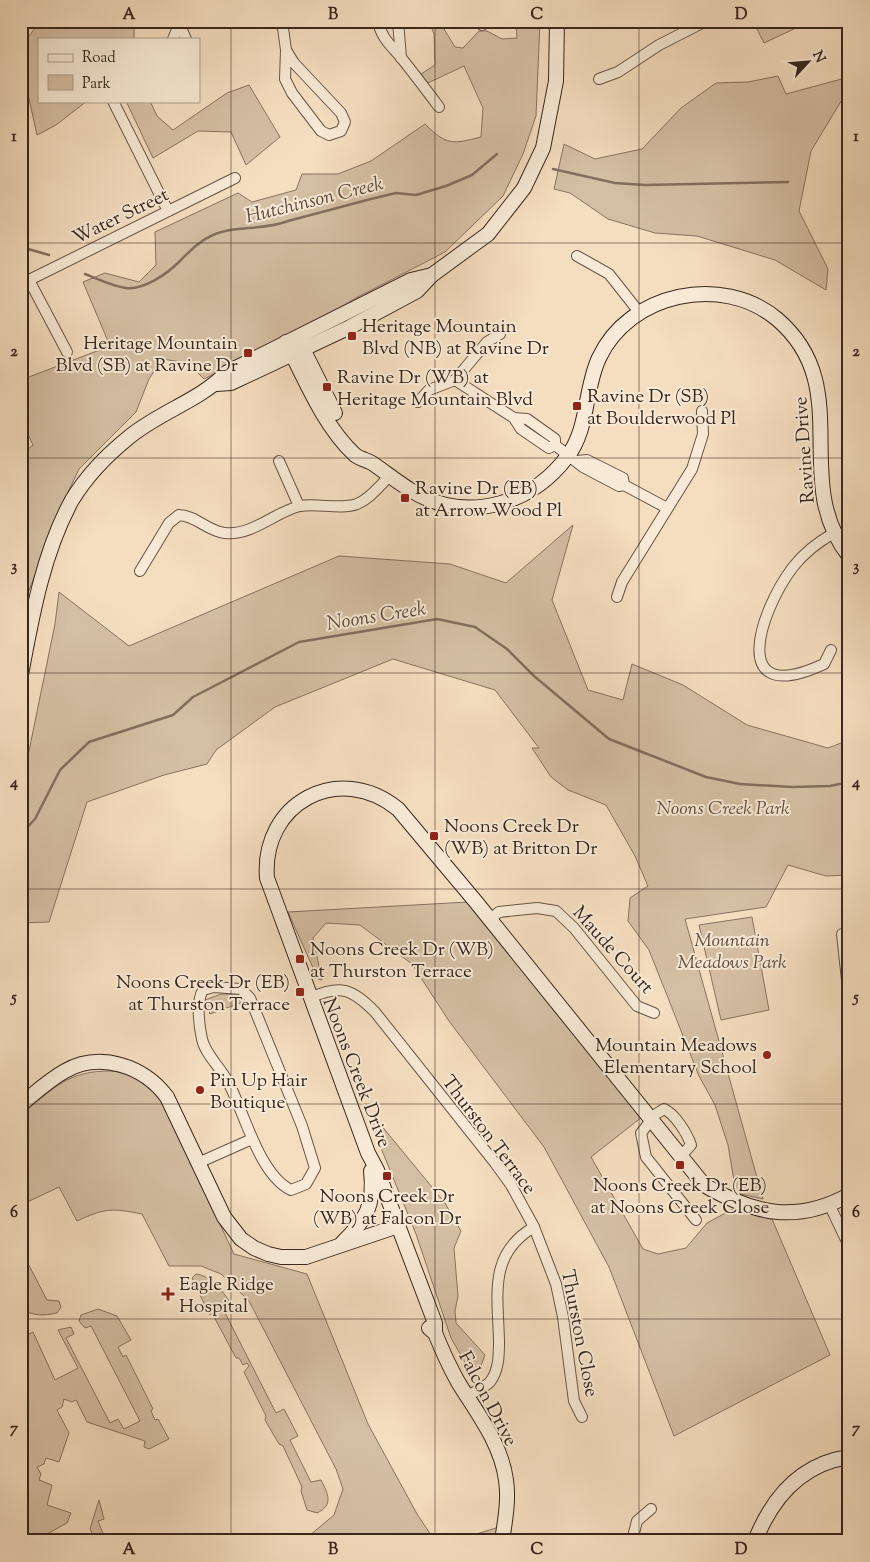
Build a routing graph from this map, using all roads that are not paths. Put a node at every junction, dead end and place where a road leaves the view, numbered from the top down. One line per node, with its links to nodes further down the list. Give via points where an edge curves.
1 (282, 21): 9 (street)
2 (378, 21): 10 (street, via 389,46)
3 (398, 21): 10 (street)
4 (556, 21): 20 (street, via 556,81 541,154 514,203 488,234 432,275 411,280)
5 (706, 21): 11 (street, via 659,45 618,72)
6 (179, 23): 7 (street); 8 (street)
7 (173, 38)
8 (186, 38)
9 (286, 50): 9 (street, via 285,79 292,93 321,131 329,135 341,131 344,122 341,113)
10 (401, 58): 13 (street)
11 (599, 79)
12 (114, 102): 15 (street)
13 (439, 107)
14 (235, 178): 15 (street, Water Street)
15 (168, 211): 17 (street, Water Street)
16 (577, 256): 18 (street, via 609,274)
17 (25, 282): 21 (street)
18 (639, 312): 25 (street, Ravine Drive, via 615,335 599,358); 30 (street, Ravine Drive, via 680,296 715,294 763,309 790,331 810,362 818,389 820,488)
19 (500, 334): 22 (street, via 487,342)
20 (294, 345): 27 (street, Ravine Drive, via 332,425 357,456); 35 (street, via 231,383 216,384 157,417 128,438 95,470 73,500 56,536 40,586)
21 (67, 352)
22 (455, 380): 23 (street, via 429,390); 25 (street, via 514,418 521,429 549,448 555,445)
23 (418, 402)
24 (702, 411): 29 (street, via 703,434 692,469)
25 (573, 458): 27 (street, Ravine Drive, via 530,492 487,507 464,508 434,502); 29 (street, via 583,467)
26 (279, 461): 28 (street)
27 (389, 477): 28 (street, via 354,505)
28 (299, 506): 32 (street, via 233,533 210,528 188,511 174,518)
29 (667, 508): 33 (street, via 622,582)
30 (834, 533): 31 (street, Ravine Drive); 34 (street, via 804,554 783,581 761,631 758,657 764,669 772,673 795,675 824,664)
31 (849, 556)
32 (140, 571)
33 (617, 597)
34 (831, 650)
35 (21, 675)
36 (490, 919): 38 (street, Noons Creek Drive, via 413,826 385,798 353,788 333,789 314,795 286,816 266,859 267,878); 40 (street, Maude Court, via 498,912 537,908 556,911 574,928 637,1006); 42 (street, Noons Creek Drive)
37 (842, 934): 39 (street)
38 (310, 998): 44 (street, Noons Creek Drive); 51 (street, Thurston Terrace, via 344,990 357,996 375,1012 495,1163)
39 (849, 999)
40 (654, 1013)
41 (21, 1104): 46 (street, via 54,1078 78,1066 101,1062 131,1068 154,1082 167,1097)
42 (651, 1120): 45 (street, Noons Creek Drive); 45 (street, via 664,1109 670,1112 691,1145); 50 (street, via 642,1133 646,1157)
43 (252, 1139): 43 (street, via 278,1184 290,1190 306,1184 312,1177 315,1168 302,1126 250,998 241,989 214,986 202,990 199,997 202,1041 228,1082); 46 (street)
44 (368, 1153): 47 (street, Falcon Drive); 52 (street, Noons Creek Drive, via 377,1170)
45 (680, 1157): 49 (street, Noons Creek Drive, via 704,1185 752,1209 798,1213)
46 (198, 1163): 54 (street, via 224,1217 241,1239 254,1248 294,1258)
47 (370, 1171): 52 (street, Falcon Drive); 54 (street, via 373,1188 368,1211 358,1228)
48 (849, 1195): 49 (street, Noons Creek Drive)
49 (830, 1206): 53 (street)
50 (696, 1220)
51 (534, 1227): 55 (street, via 519,1236 501,1262 498,1287 500,1355 495,1372 485,1386); 56 (street, Thurston Close, via 556,1284 574,1401)
52 (394, 1228): 54 (street); 55 (street, Falcon Drive, via 435,1323 435,1334)
53 (849, 1246)
54 (337, 1247)
55 (467, 1396): 59 (street, Falcon Drive, via 492,1436 504,1468 507,1496)
56 (582, 1417)
57 (849, 1457): 61 (street, via 813,1468 786,1488 769,1509)
58 (651, 1510): 60 (street, via 638,1521)
59 (502, 1541)
60 (632, 1541)
61 (755, 1541)

